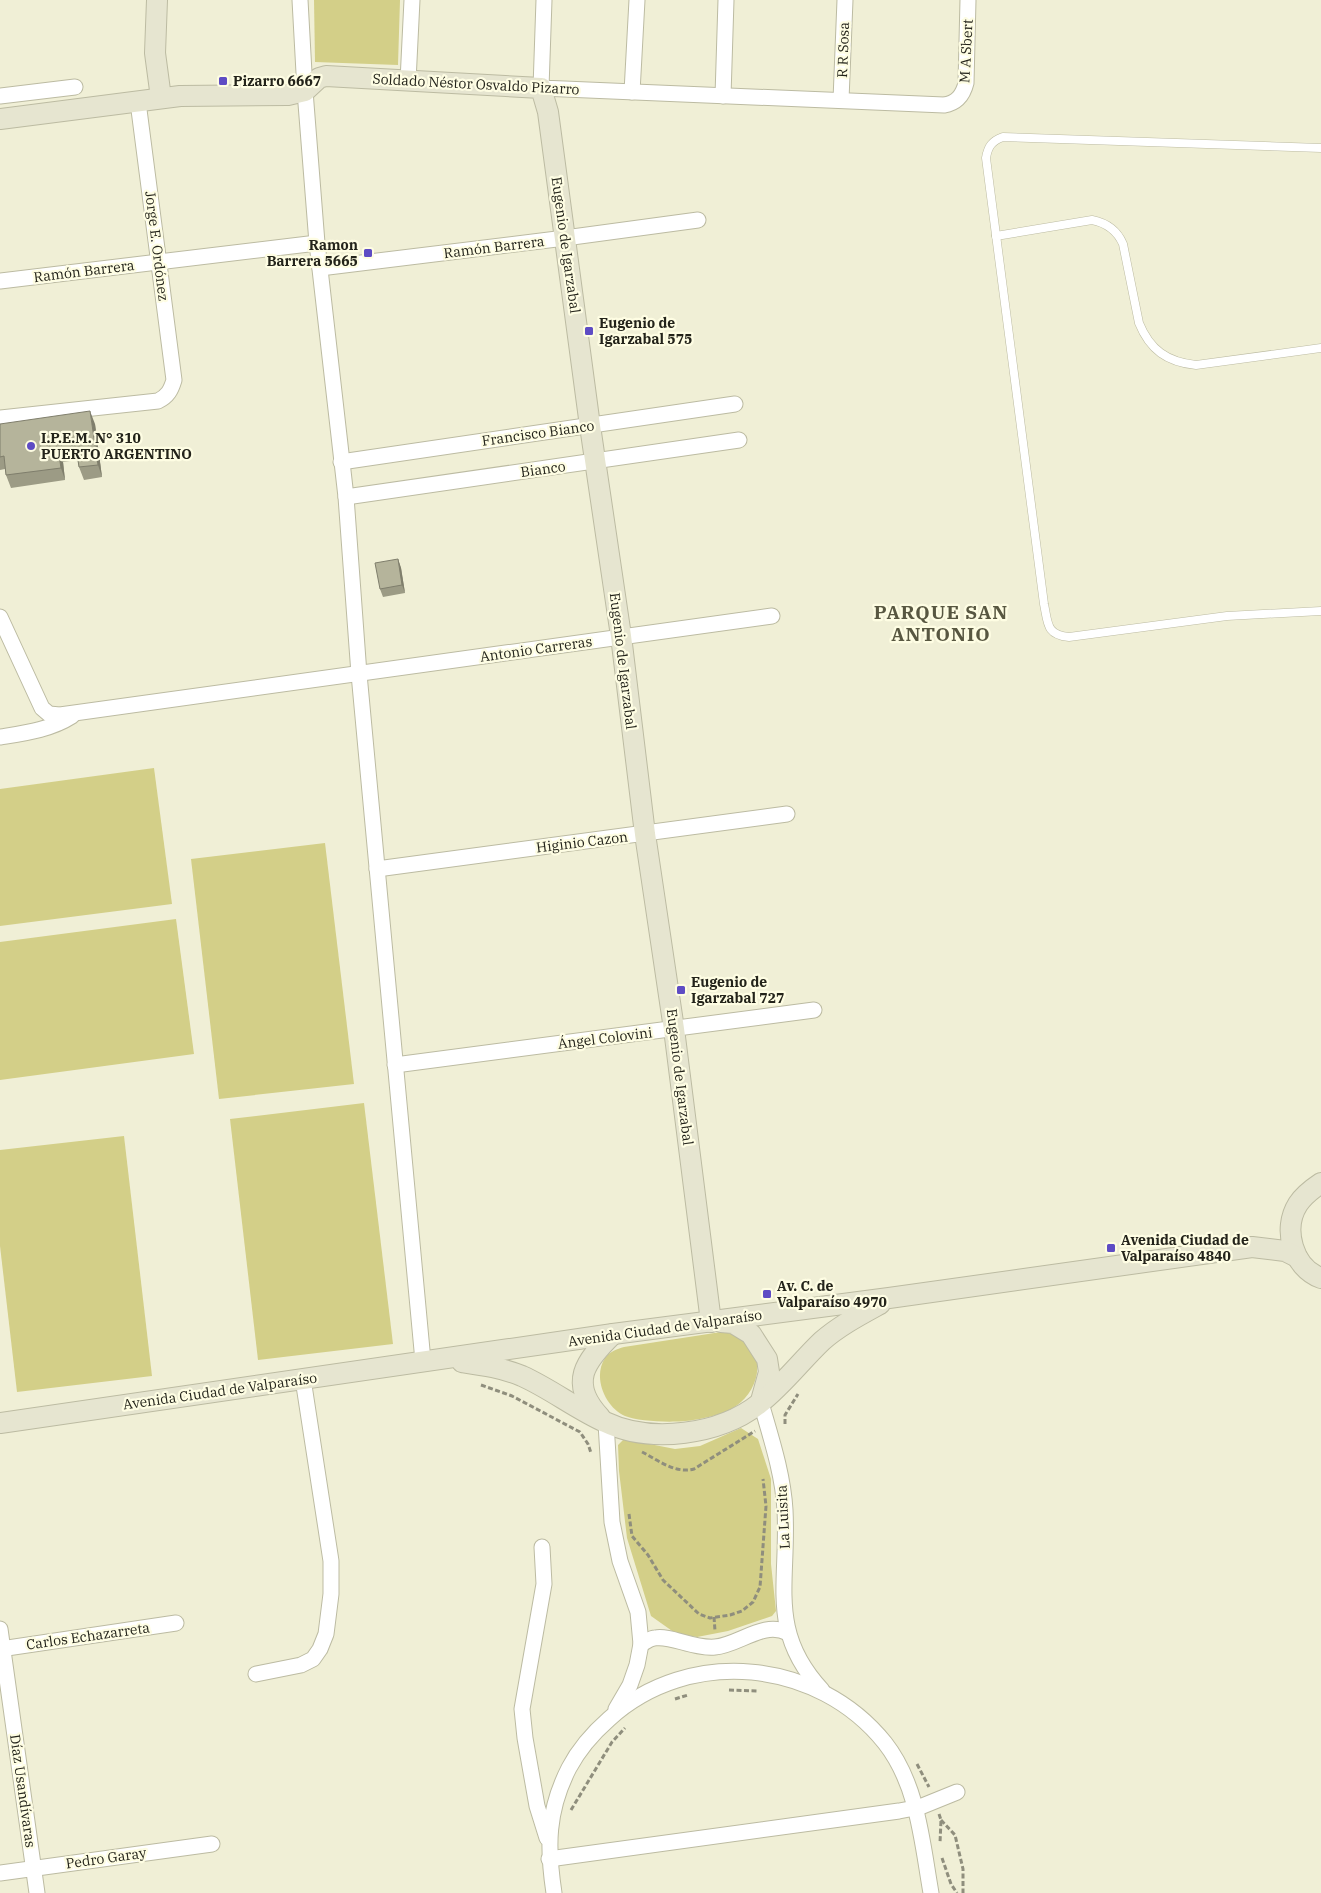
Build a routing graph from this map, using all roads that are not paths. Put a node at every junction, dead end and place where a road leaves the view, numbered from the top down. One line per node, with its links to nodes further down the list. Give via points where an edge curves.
1 (157, 0): 16 (main road, via 155,53)
2 (300, 0): 12 (street)
3 (412, 0): 9 (street)
4 (544, 0): 11 (street, Eugenio de Igarzabal)
5 (637, 0): 13 (street)
6 (726, 0): 15 (street)
7 (845, 0): 17 (street, R R Sosa)
8 (968, 0): 18 (street, M A Sbert, via 966,83)
9 (408, 81): 11 (main road, Soldado Néstor Osvaldo Pizarro); 12 (main road, Soldado Néstor Osvaldo Pizarro, via 326,76)
10 (75, 87): 14 (street)
11 (541, 88): 13 (street, Soldado Néstor Osvaldo Pizarro); 24 (main road, Eugenio de Igarzabal, via 548,112)
12 (305, 91): 16 (main road, Soldado Néstor Osvaldo Pizarro, via 288,95); 25 (street)
13 (632, 92): 15 (street, Soldado Néstor Osvaldo Pizarro)
14 (0, 96)
15 (723, 96): 17 (street, Soldado Néstor Osvaldo Pizarro)
16 (161, 98): 19 (main road, Soldado Néstor Osvaldo Pizarro)
17 (841, 100): 18 (street, Soldado Néstor Osvaldo Pizarro, via 944,105)
18 (957, 100)
19 (138, 102): 20 (main road, Soldado Néstor Osvaldo Pizarro); 26 (street, Jorge E. Ordónez)
20 (0, 119)
21 (1321, 148): 23 (lane, via 1003,137 994,140 987,149 986,158)
22 (698, 220): 24 (street, Ramón Barrera)
23 (996, 236): 29 (lane, via 1092,220 1112,228 1123,244 1143,332 1164,356 1179,363 1196,365); 37 (lane, via 1044,604 1052,633 1069,637 1227,616)
24 (565, 238): 27 (street, Ramón Barrera); 32 (main road, Eugenio de Igarzabal)
25 (317, 243): 26 (street, Ramón Barrera); 27 (street)
26 (160, 262): 28 (street, Ramón Barrera); 31 (street, Jorge E. Ordónez, via 174,380 166,397 158,401)
27 (320, 268): 35 (street)
28 (0, 281)
29 (1321, 348)
30 (735, 404): 32 (street, Francisco Bianco)
31 (0, 418)
32 (590, 426): 34 (main road, Eugenio de Igarzabal); 35 (street, Francisco Bianco)
33 (739, 440): 34 (street, Bianco)
34 (596, 461): 36 (street, Bianco); 40 (main road, Eugenio de Igarzabal)
35 (341, 462): 36 (street)
36 (346, 498): 41 (street)
37 (1321, 611)
38 (772, 616): 40 (street, Antonio Carreras)
39 (0, 618): 42 (street, Antonio Carreras, via 42,708 49,714)
40 (621, 636): 41 (street, Antonio Carreras); 45 (main road, Eugenio de Igarzabal)
41 (359, 674): 42 (street, Antonio Carreras); 46 (street)
42 (78, 713): 43 (street, via 60,724)
43 (0, 737)
44 (787, 814): 45 (street, Higinio Cazon)
45 (645, 834): 46 (street, Higinio Cazon); 48 (main road, Eugenio de Igarzabal)
46 (377, 869): 49 (street)
47 (814, 1010): 48 (street, Ángel Colovini)
48 (674, 1029): 49 (street, Ángel Colovini); 56 (main road, Eugenio de Igarzabal)
49 (395, 1065): 58 (street)
50 (1321, 1183): 51 (main road, via 1307,1192)
51 (1291, 1221): 52 (main road, Avenida Ciudad de Valparaíso); 53 (main road, via 1291,1240)
52 (1252, 1247): 53 (main road, Avenida Ciudad de Valparaíso, via 1278,1250); 55 (main road, Avenida Ciudad de Valparaíso)
53 (1297, 1257): 54 (main road)
54 (1321, 1278)
55 (890, 1298): 56 (main road, Avenida Ciudad de Valparaíso); 60 (main road, Avenida Ciudad de Valparaíso, via 823,1340)
56 (711, 1322): 57 (main road, Avenida Ciudad de Valparaíso); 60 (main road, via 733,1323 751,1334 761,1349 769,1372)
57 (612, 1334): 58 (main road, Avenida Ciudad de Valparaíso); 62 (main road, via 584,1369 587,1400)
58 (432, 1360): 59 (main road, Avenida Ciudad de Valparaíso); 62 (main road, Avenida Ciudad de Valparaíso, via 488,1366 520,1375)
59 (303, 1379): 61 (main road, Avenida Ciudad de Valparaíso); 71 (street, via 331,1561 326,1634 313,1659 301,1665)
60 (761, 1403): 62 (main road, Avenida Ciudad de Valparaíso, via 714,1428 688,1433 653,1433); 66 (street, La Luisita, via 780,1478 785,1516 783,1601)
61 (0, 1423)
62 (606, 1423): 67 (street, La Luisita, via 612,1524 620,1561 638,1612)
63 (542, 1547): 79 (street, via 544,1584 522,1709 537,1806)
64 (176, 1623): 68 (street, Carlos Echazarreta)
65 (0, 1629): 68 (street, Díaz Usandívaras)
66 (788, 1633): 67 (street, via 764,1630 716,1647 702,1648 656,1637); 69 (street, La Luisita)
67 (641, 1644): 70 (street, La Luisita)
68 (1, 1649): 80 (street, Díaz Usandívaras)
69 (794, 1650): 72 (street, via 787,1668); 74 (street, La Luisita, via 808,1675)
70 (637, 1665): 73 (street, via 646,1678); 75 (street, La Luisita, via 630,1685)
71 (256, 1674)
72 (771, 1674): 73 (street, La Luisita, via 730,1670 692,1675); 74 (street, La Luisita)
73 (666, 1684): 75 (street, La Luisita, via 628,1703)
74 (826, 1695): 77 (street, La Luisita, via 865,1722 885,1744 905,1779)
75 (609, 1719): 79 (street, La Luisita, via 569,1767 553,1812)
76 (957, 1792): 77 (street)
77 (916, 1808): 79 (street); 84 (street, La Luisita)
78 (212, 1844): 80 (street, Pedro Garay)
79 (549, 1852): 83 (street)
80 (34, 1868): 81 (street, Pedro Garay); 82 (street, Díaz Usandívaras)
81 (0, 1873)
82 (37, 1893)
83 (554, 1893)
84 (931, 1893)

